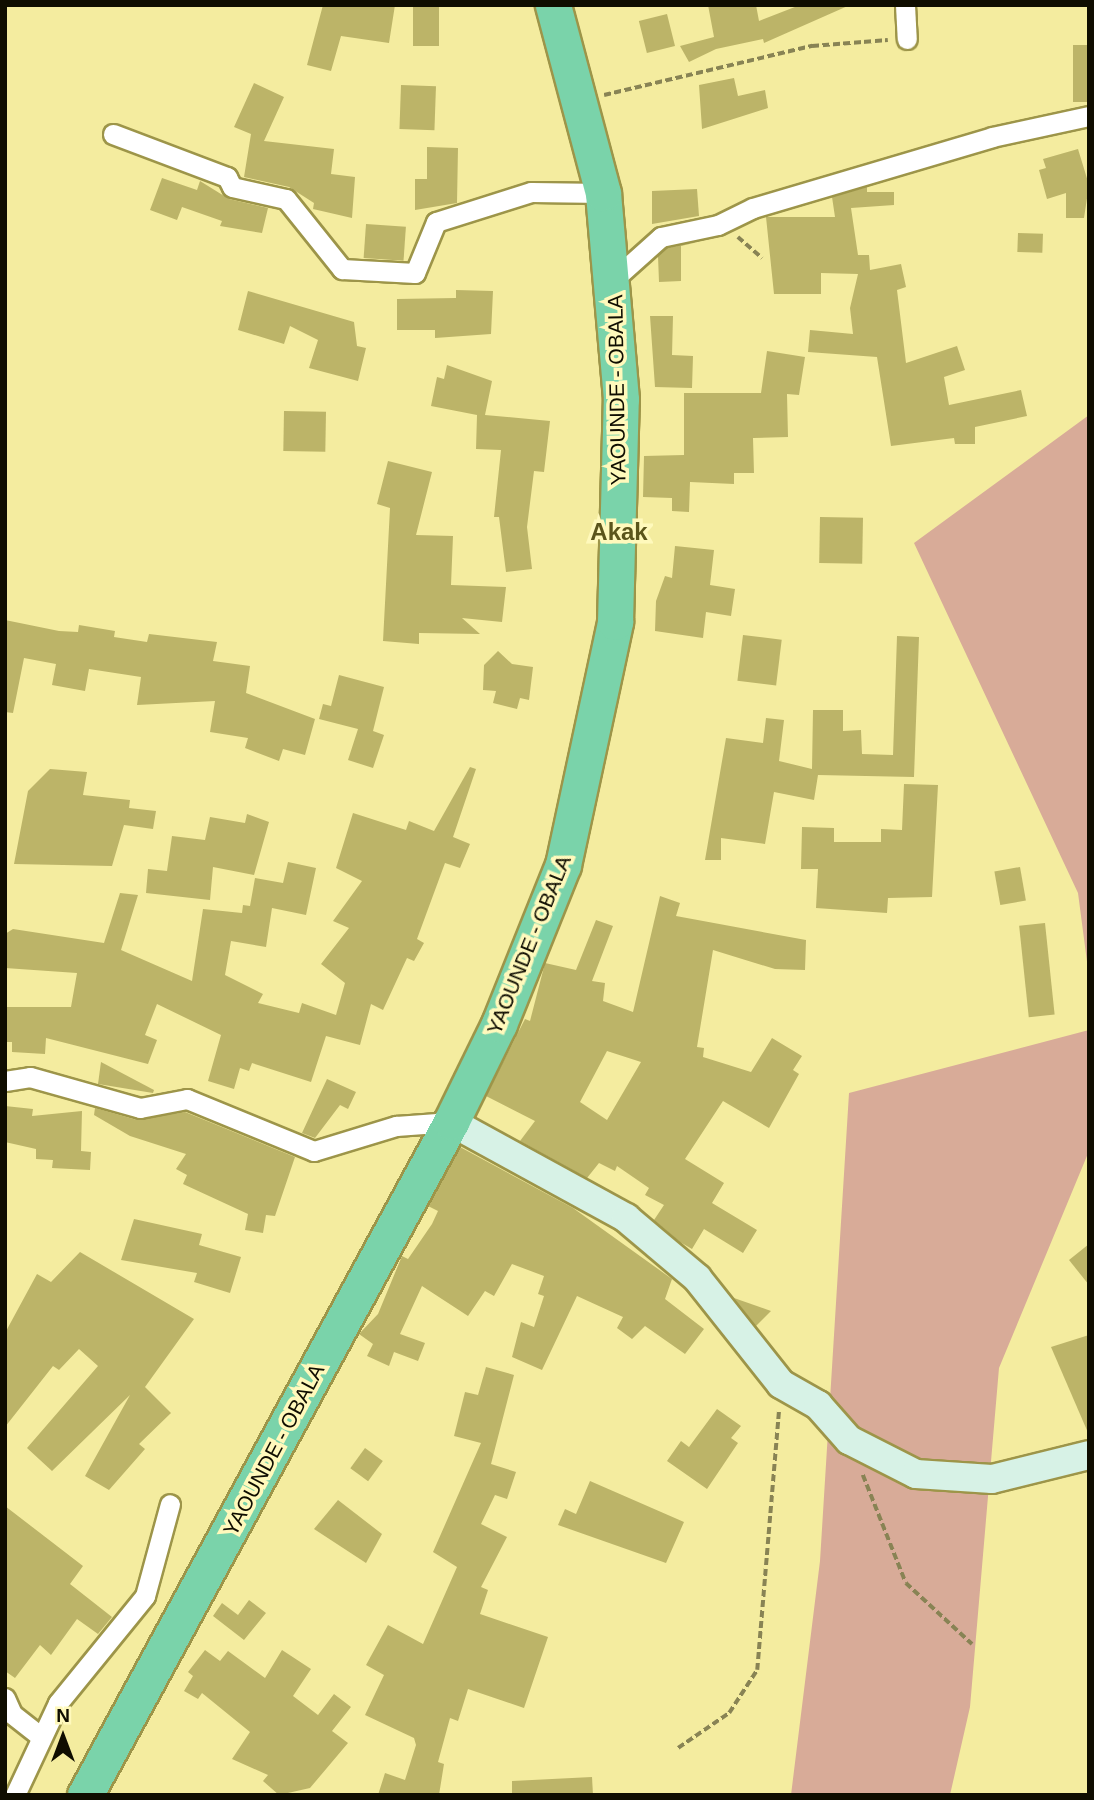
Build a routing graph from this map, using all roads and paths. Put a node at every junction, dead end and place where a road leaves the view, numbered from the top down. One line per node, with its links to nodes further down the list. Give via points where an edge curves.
1 (553, 5): 4 (highway, YAOUNDE - OBALA)
2 (905, 5): 3 (street)
3 (907, 39): 4 (path, via 812,46)
4 (582, 100): 7 (highway, YAOUNDE - OBALA)
5 (1089, 116): 8 (street, via 837,182)
6 (113, 134): 7 (street, via 228,177 232,187 286,199 342,269 415,273 436,222 531,192)
7 (603, 193): 10 (highway, YAOUNDE - OBALA)
8 (718, 225): 9 (path); 10 (street, via 661,237)
9 (762, 258)
10 (614, 279): 12 (highway, YAOUNDE - OBALA, via 621,399 619,532 615,622 598,715 563,865 499,1024)
11 (5, 1081): 12 (street, via 30,1077 140,1108 187,1099 314,1151 396,1126)
12 (451, 1122): 13 (street, via 626,1217 697,1278); 22 (highway, YAOUNDE - OBALA)
13 (781, 1384): 14 (street, via 818,1405); 20 (path, via 757,1670 729,1713)
14 (849, 1440): 15 (street, via 916,1474 992,1479); 17 (path, via 906,1583)
15 (1089, 1455)
16 (170, 1504): 19 (street, via 145,1596 58,1703)
17 (972, 1644)
18 (5, 1698): 19 (street, via 12,1714)
19 (40, 1736): 21 (street)
20 (678, 1748)
21 (15, 1795)
22 (85, 1795)

